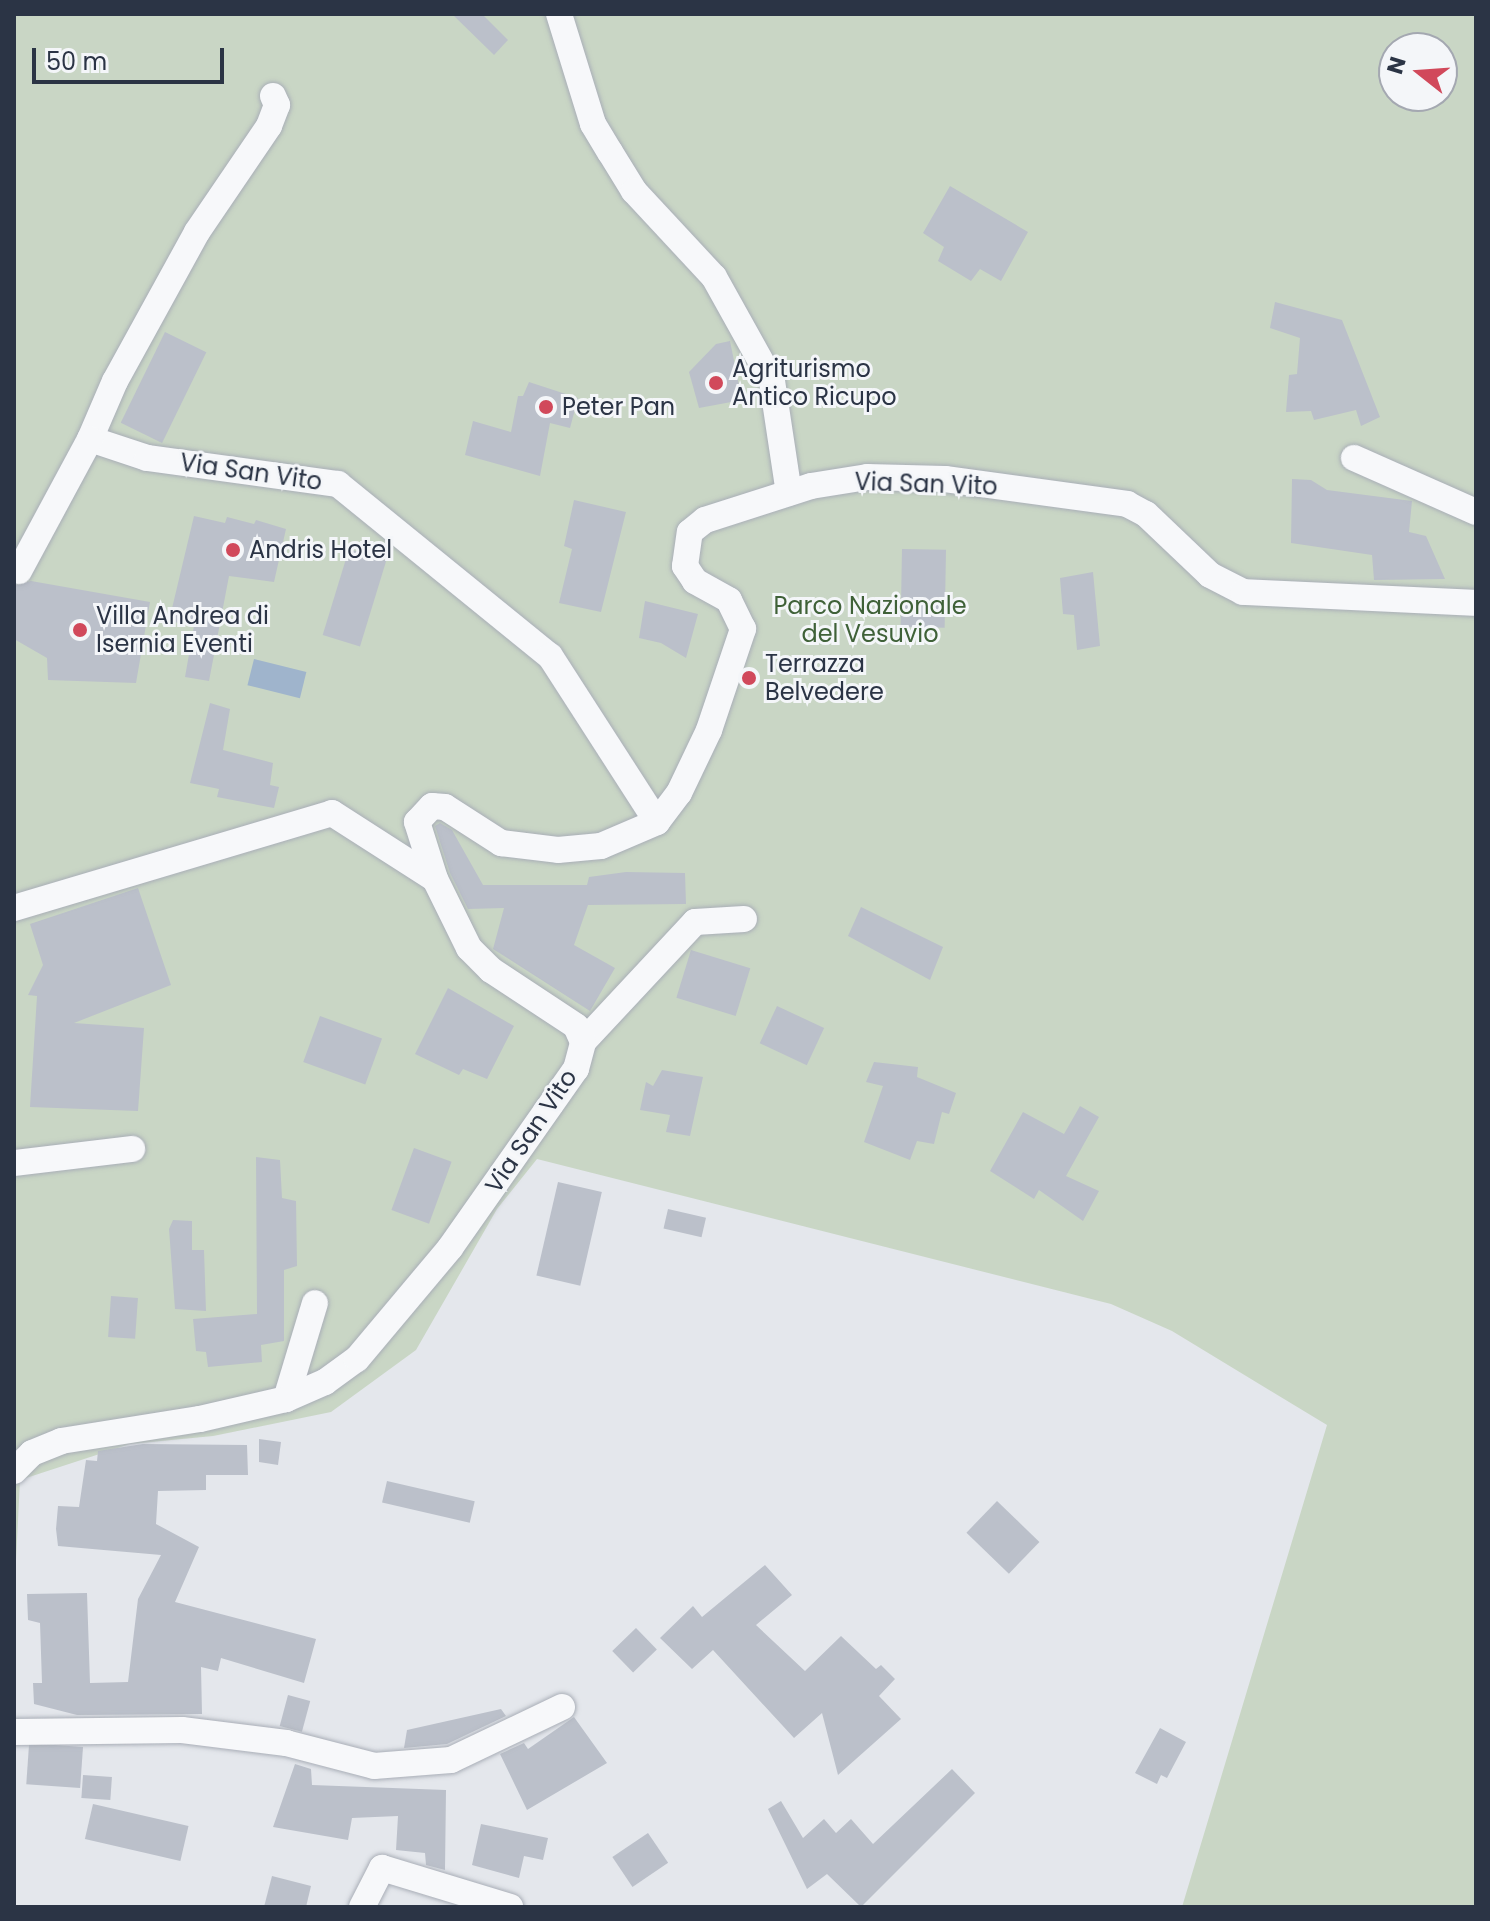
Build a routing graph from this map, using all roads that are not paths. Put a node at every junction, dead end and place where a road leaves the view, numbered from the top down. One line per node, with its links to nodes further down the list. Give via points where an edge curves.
1 (559, 14): 5 (street, via 593,124 634,191 714,277 772,381)
2 (273, 96): 3 (street, via 277,105 269,126 197,232 115,381)
3 (90, 439): 7 (street); 9 (street, Via San Vito, via 147,458 338,484 550,656)
4 (1354, 458): 6 (street)
5 (789, 493): 8 (street, Via San Vito, via 867,477 945,479 1091,497 1146,514 1210,575 1243,592); 9 (street, Via San Vito, via 725,510 690,532 685,566 695,581 729,600 743,629 709,730 679,793)
6 (1476, 512)
7 (19, 571)
8 (1476, 603)
9 (657, 822): 10 (street, Via San Vito, via 601,846 522,849 501,843 460,814 432,806 417,822)
10 (435, 879): 11 (street, via 332,813); 13 (street, Via San Vito, via 469,948 491,970 576,1026)
11 (14, 908)
12 (744, 919): 13 (street, via 695,922)
13 (583, 1042): 17 (street, Via San Vito, via 576,1069 398,1315 357,1359)
14 (132, 1149): 15 (street)
15 (14, 1163)
16 (315, 1303): 17 (street)
17 (286, 1399): 18 (street, Via San Vito, via 200,1419 100,1431 32,1453)
18 (15, 1467)
19 (562, 1707): 20 (street, via 451,1760 374,1766 286,1743 182,1730)
20 (14, 1732)
21 (362, 1907): 22 (street, via 382,1868)
22 (510, 1907)

